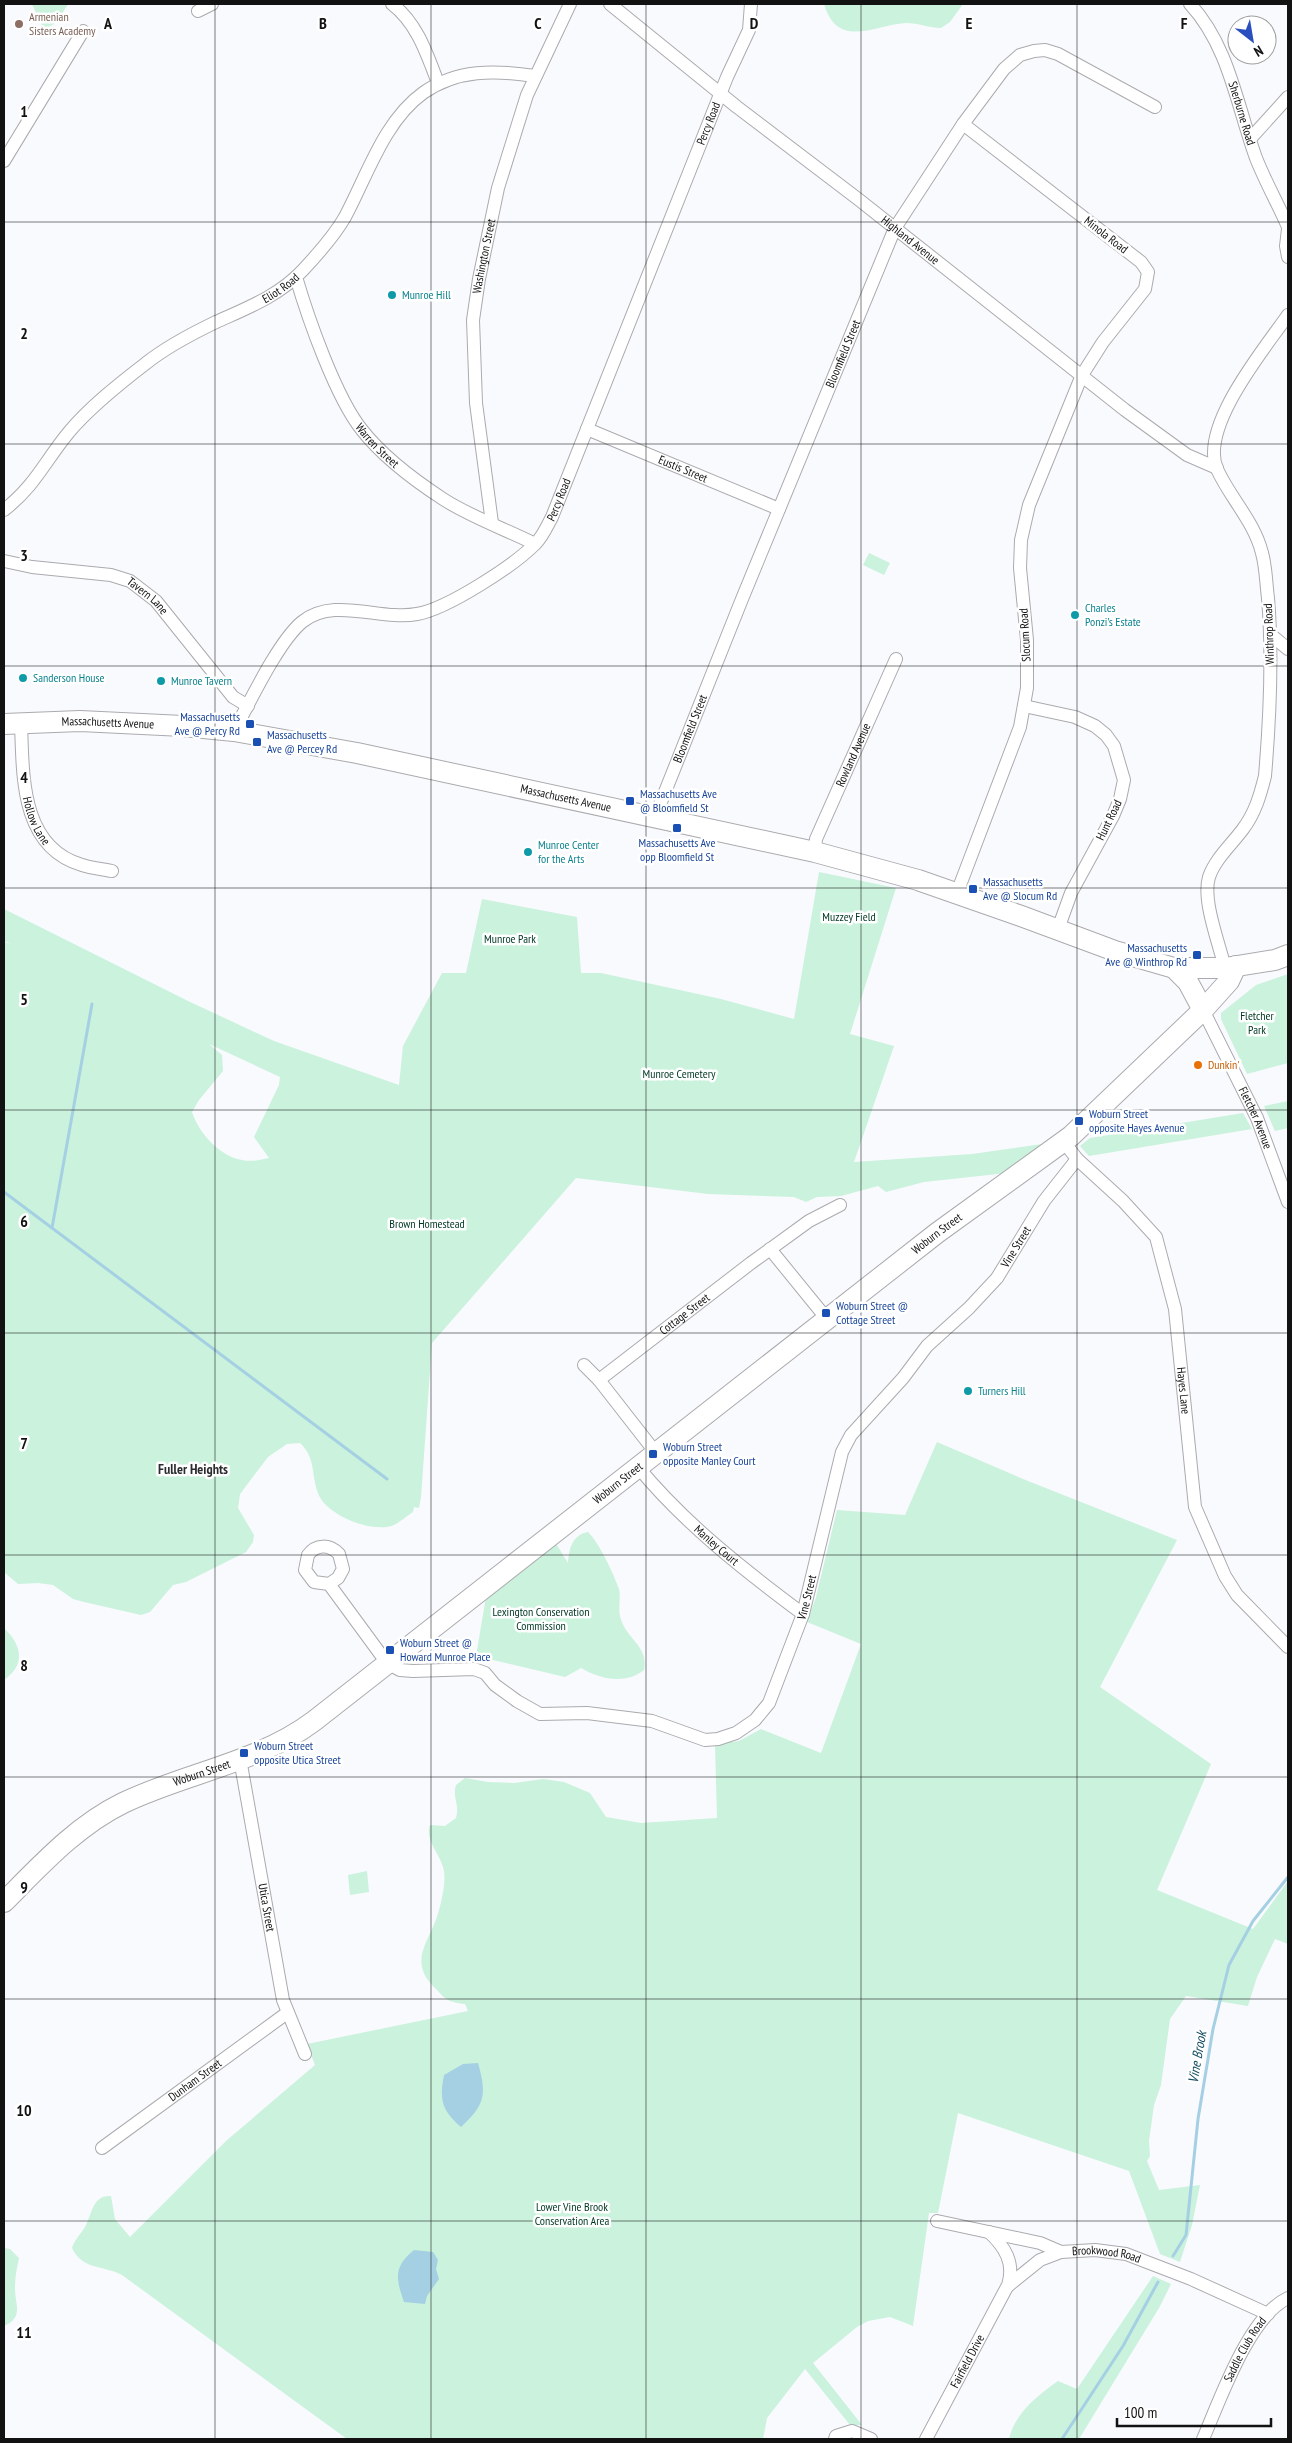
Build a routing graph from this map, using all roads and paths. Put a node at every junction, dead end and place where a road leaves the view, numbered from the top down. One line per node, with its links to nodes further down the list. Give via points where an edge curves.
1 (212, 4): 7 (street)
2 (392, 4): 10 (street, via 402,12 424,46)
3 (570, 4): 9 (street, Washington Street)
4 (610, 4): 11 (street, Highland Avenue)
5 (751, 4): 11 (street, Percy Road, via 749,30)
6 (1190, 4): 15 (street, Sherburne Road, via 1215,41)
7 (198, 11)
8 (83, 31): 16 (street)
9 (535, 76): 10 (street, Eliot Road, via 479,71); 27 (street, Washington Street, via 498,188 473,320 476,404)
10 (438, 83): 20 (street, Eliot Road, via 406,108 388,133 344,219)
11 (722, 95): 17 (street, Highland Avenue); 23 (street, Percy Road)
12 (1288, 97): 15 (street)
13 (1155, 106): 14 (street, Bloomfield Street, via 1045,50 1020,55 1004,69)
14 (963, 124): 17 (street, Bloomfield Street); 22 (street, Minola Road, via 1141,262 1148,272 1145,289 1103,342)
15 (1250, 139): 18 (street, Sherburne Road)
16 (4, 161)
17 (895, 228): 22 (street, Highland Avenue); 25 (street, Bloomfield Street)
18 (1288, 228): 19 (street, Sherburne Road)
19 (1288, 257)
20 (296, 277): 26 (street, Eliot Road, via 258,303 172,346 145,364 69,432 33,483); 27 (street, Warren Street, via 337,385 361,429 383,453 444,500)
21 (1288, 315): 24 (street, via 1223,414 1217,437)
22 (1082, 375): 24 (street, Highland Avenue, via 1187,454); 34 (street, Slocum Road, via 1029,505 1021,540 1020,568 1027,640)
23 (587, 429): 25 (street, Eustis Street); 28 (street, Percy Road, via 552,517)
24 (1216, 468): 30 (street, Winthrop Road, via 1249,521 1262,552)
25 (779, 509): 37 (street, Bloomfield Street)
26 (4, 510)
27 (492, 523): 28 (street, Warren Street)
28 (535, 544): 33 (street, Percy Road, via 496,576 417,614 366,614 340,610 321,612 303,622 289,637)
29 (4, 560): 33 (street, Tavern Lane, via 32,567 111,575 130,581 156,601 233,697)
30 (1271, 635): 31 (street); 43 (street, Winthrop Road, via 1265,776 1247,823 1209,877 1208,896)
31 (1288, 649)
32 (896, 659): 38 (street, Rowland Avenue, via 816,839)
33 (248, 706): 36 (street, Percy Road)
34 (1024, 706): 40 (street, Slocum Road, via 1020,727); 41 (street, Hunt Road, via 1076,717 1095,726 1114,746 1124,780 1113,816 1071,893)
35 (12, 724): 36 (main road, Massachusetts Avenue, via 80,721); 39 (street, Hollow Lane, via 32,820 42,840 62,856 81,865)
36 (234, 731): 37 (main road, Massachusetts Avenue, via 357,753)
37 (655, 817): 38 (main road, Massachusetts Avenue)
38 (815, 852): 40 (main road, Massachusetts Avenue)
39 (112, 871)
40 (957, 893): 41 (main road, Massachusetts Avenue)
41 (1058, 929): 44 (main road, Massachusetts Avenue, via 1122,954)
42 (1288, 955): 43 (main road, Massachusetts Avenue)
43 (1230, 967): 44 (main road, Massachusetts Avenue); 45 (main road, Woburn Street, via 1229,981)
44 (1174, 968): 45 (main road, via 1188,982)
45 (1203, 1010): 46 (main road, Woburn Street, via 1112,1100); 48 (street, Fletcher Avenue, via 1257,1118)
46 (1064, 1142): 47 (street, Hayes Lane); 51 (main road, Woburn Street, via 938,1232)
47 (1077, 1159): 57 (street, Vine Street, via 1051,1190 997,1278 932,1341 851,1435 842,1452); 58 (street, Hayes Lane, via 1156,1237 1175,1309 1195,1507 1225,1576 1238,1595)
48 (1288, 1202)
49 (840, 1205): 50 (street, Cottage Street, via 809,1221)
50 (770, 1249): 51 (street); 53 (street, Cottage Street)
51 (826, 1319): 54 (main road, Woburn Street)
52 (584, 1365): 53 (street)
53 (599, 1380): 54 (street)
54 (656, 1453): 55 (main road, Woburn Street)
55 (638, 1467): 57 (street, Manley Court, via 706,1537); 59 (main road, Woburn Street)
56 (329, 1584): 59 (street)
57 (803, 1614): 59 (street, Vine Street, via 769,1703 755,1720 736,1733 718,1739 705,1740 652,1721 587,1713 540,1714 517,1701 484,1672 474,1669 400,1670)
58 (1288, 1647)
59 (387, 1663): 60 (main road, Woburn Street, via 307,1726)
60 (240, 1759): 61 (main road, Woburn Street, via 135,1798 98,1817 74,1835); 62 (street, Utica Street)
61 (4, 1902)
62 (287, 2013): 63 (street, Utica Street); 64 (street, Dunham Street)
63 (304, 2054)
64 (102, 2148)
65 (937, 2221): 66 (street, Brookwood Road)
66 (989, 2232): 67 (street, Brookwood Road, via 1040,2242); 68 (street, Fairfield Drive, via 1008,2255 1012,2274)
67 (1061, 2252): 68 (street, Fairfield Drive, via 1040,2260); 70 (street, Brookwood Road, via 1095,2250 1126,2254)
68 (1008, 2286): 73 (street, Fairfield Drive)
69 (1288, 2298): 70 (street, Saddle Club Road)
70 (1268, 2314): 74 (street, Saddle Club Road, via 1255,2329)
71 (835, 2439): 72 (street, via 852,2431)
72 (871, 2439)
73 (925, 2439)
74 (1203, 2439)

